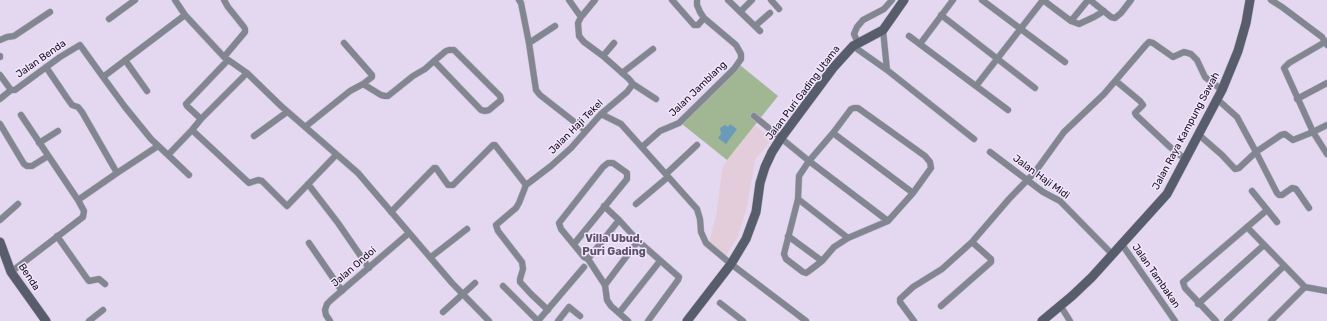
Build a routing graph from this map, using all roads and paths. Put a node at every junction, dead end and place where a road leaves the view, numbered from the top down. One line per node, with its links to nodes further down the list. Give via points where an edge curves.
1 (135, 0): 30 (street)
2 (175, 0): 26 (street)
3 (224, 0): 47 (street, via 245,29)
4 (519, 0): 40 (street)
5 (569, 0): 28 (street)
6 (596, 0): 28 (street)
7 (672, 0): 29 (street, via 694,25)
8 (697, 0): 29 (street, Jalan Jamblang)
9 (728, 0): 24 (street)
10 (752, 0): 24 (street)
11 (771, 0): 21 (street)
12 (892, 0): 43 (street, via 884,9 863,20 857,27 854,34)
13 (904, 0): 35 (street, Jalan Puri Gading Utama)
14 (953, 0): 27 (street)
15 (982, 0): 34 (street)
16 (1043, 0): 31 (street); 34 (street)
17 (1089, 0): 22 (street); 31 (street)
18 (1131, 0): 22 (street, via 1115,18)
19 (1250, 0): 65 (street, Jalan Raya Kampung Sawah, via 1238,51)
20 (1271, 0): 42 (street, via 1322,37)
21 (780, 9)
22 (1104, 10): 31 (street, via 1083,23 1075,24)
23 (50, 12): 38 (street, via 14,36)
24 (740, 12): 33 (street)
25 (770, 13): 33 (street)
26 (185, 15): 47 (street); 49 (street)
27 (941, 15): 44 (street); 48 (street)
28 (581, 17): 46 (street, via 578,23 579,36)
29 (704, 18): 92 (street, Jalan Jamblang, via 736,45 741,59 679,123 660,131)
30 (109, 19)
31 (1071, 21)
32 (555, 26): 40 (street)
33 (755, 26): 36 (street)
34 (1021, 29): 48 (street); 51 (street)
35 (883, 30): 43 (street, Jalan Puri Gading Utama); 53 (street)
36 (760, 31)
37 (909, 36): 44 (street)
38 (0, 40)
39 (344, 43): 60 (street, via 372,75)
40 (529, 43): 82 (street, via 536,90)
41 (614, 43): 46 (street)
42 (1326, 43): 70 (street, via 1284,68)
43 (855, 44): 53 (street); 87 (street, Jalan Puri Gading Utama, via 833,68)
44 (920, 44): 62 (street)
45 (653, 49): 55 (street)
46 (603, 56): 55 (street)
47 (226, 58): 54 (street); 76 (street, via 186,104)
48 (998, 59): 62 (street); 63 (street)
49 (125, 60): 57 (street); 66 (street)
50 (434, 61): 50 (street, via 446,51 454,50 500,96 501,100 489,110 481,110); 60 (street, via 388,96 380,95)
51 (1065, 62)
52 (46, 66): 57 (street, Jalan Benda, via 80,45); 64 (street, Jalan Benda, via 15,90); 101 (street, via 72,105 82,112)
53 (887, 70): 88 (street)
54 (247, 73): 72 (street); 76 (street)
55 (622, 73): 61 (street)
56 (0, 75): 64 (street, Jalan Benda)
57 (103, 77): 91 (street)
58 (1116, 81): 65 (street, via 1150,42 1173,57 1184,52 1191,54 1197,60 1205,78); 99 (street, via 1143,105 1136,115); 104 (street, via 1064,132)
59 (1327, 83): 70 (street)
60 (363, 84): 79 (street, via 350,91)
61 (634, 84): 68 (street); 73 (street, Jalan Haji Tekel)
62 (976, 86): 71 (street)
63 (1035, 88)
64 (11, 90): 67 (street)
65 (1222, 90): 69 (street, Jalan Raya Kampung Sawah)
66 (147, 91)
67 (0, 99)
68 (656, 99)
69 (1217, 99): 85 (street, Jalan Raya Kampung Sawah); 94 (street, via 1237,117)
70 (1298, 99): 83 (street)
71 (1008, 110)
72 (287, 112): 79 (street); 86 (street)
73 (601, 114): 82 (street, Jalan Haji Tekel); 92 (street, via 621,124)
74 (21, 115): 89 (street)
75 (754, 116): 87 (street)
76 (201, 119): 80 (street)
77 (0, 124): 98 (street, via 24,164 32,166)
78 (1327, 125): 83 (street)
79 (305, 127): 97 (street)
80 (192, 130): 96 (street); 105 (street, via 249,183 262,181 287,206)
81 (58, 131): 89 (street)
82 (586, 132): 106 (street, Jalan Haji Tekel, via 551,166)
83 (1313, 132): 94 (street, via 1293,140 1285,134 1281,135); 95 (street)
84 (833, 133): 100 (street); 108 (street); 108 (street, via 851,109 858,108 920,153 931,164 931,168)
85 (1198, 134): 94 (street, via 1235,169); 99 (street, Jalan Raya Kampung Sawah)
86 (254, 136)
87 (781, 138): 100 (street); 139 (street, Jalan Puri Gading Utama, via 765,167 756,212 746,239)
88 (974, 139)
89 (39, 142): 98 (street)
90 (697, 145): 103 (street)
91 (158, 146): 96 (street); 101 (street)
92 (642, 147): 103 (street)
93 (990, 152): 104 (street, Jalan Haji Midi)
94 (1256, 152): 114 (street, via 1277,193 1282,195 1292,188 1296,189)
95 (1327, 154)
96 (168, 155): 102 (street)
97 (336, 155): 105 (street); 116 (street, via 358,173)
98 (48, 156): 110 (street)
99 (1185, 159): 131 (street, Jalan Raya Kampung Sawah, via 1162,199)
100 (809, 161): 109 (street, via 799,176); 119 (street)
101 (117, 173): 110 (street)
102 (189, 175)
103 (668, 175): 112 (street); 139 (street, via 697,209 701,232 706,243)
104 (1028, 180): 129 (street, via 1008,199); 134 (street, Jalan Haji Midi, via 1060,201)
105 (308, 184): 142 (street)
106 (526, 185): 116 (street, via 493,145 453,185 448,185 434,168); 157 (street, via 516,208 500,221 496,228 522,262 520,282)
107 (1252, 191): 115 (street)
108 (913, 193): 119 (street)
109 (798, 199): 125 (street); 126 (street)
110 (78, 200): 124 (street, via 84,211 83,217)
111 (18, 204): 117 (street)
112 (636, 204)
113 (604, 206): 118 (street); 132 (street); 132 (street, via 627,179 627,173 610,162 603,167 560,222 561,229)
114 (1310, 208)
115 (1267, 210): 120 (street); 121 (street)
116 (391, 212): 123 (street)
117 (0, 220)
118 (619, 220): 127 (street); 136 (street)
119 (888, 221): 126 (street)
120 (1277, 222)
121 (1247, 227): 133 (street); 153 (street, via 1183,282)
122 (467, 230): 135 (street)
123 (409, 233): 135 (street); 142 (street, Jalan Ondoi)
124 (58, 236): 143 (street); 145 (street, via 88,280 99,279)
125 (788, 236): 137 (street); 137 (street, via 784,257 803,272 806,273)
126 (848, 238): 137 (street, via 834,247)
127 (638, 241): 138 (street); 146 (street)
128 (0, 242): 143 (street, Benda)
129 (972, 242): 155 (street, via 991,262); 173 (street, via 900,299)
130 (308, 243): 149 (street)
131 (1121, 243): 134 (street, Jalan Raya Kampung Sawah); 176 (street, Jalan Tambakan)
132 (574, 244): 136 (street)
133 (1264, 245): 140 (street); 153 (street)
134 (1112, 254): 154 (street, Jalan Raya Kampung Sawah, via 1087,282)
135 (431, 257): 151 (street)
136 (588, 259): 146 (street)
137 (822, 260)
138 (660, 261): 159 (street); 169 (street, via 679,279)
139 (731, 264): 170 (street, Jalan Puri Gading Utama); 172 (street)
140 (1284, 266): 148 (street); 178 (street)
141 (584, 267): 157 (street)
142 (369, 268): 149 (street, Jalan Ondoi)
143 (10, 272): 162 (street, Benda)
144 (475, 283): 151 (street)
145 (105, 284)
146 (605, 285): 159 (street, via 610,306)
147 (503, 286): 166 (street)
148 (1305, 287): 150 (street); 179 (street)
149 (342, 290): 164 (street, Jalan Ondoi, via 327,304 325,310)
150 (1327, 292)
151 (463, 294): 158 (street); 165 (street)
152 (720, 303): 161 (street)
153 (1198, 304): 177 (street)
154 (1060, 305): 174 (street, Jalan Raya Kampung Sawah); 175 (street)
155 (941, 306)
156 (103, 310): 163 (street)
157 (548, 310): 166 (street)
158 (443, 312)
159 (619, 312): 168 (street)
160 (580, 316): 167 (street, via 569,306)
161 (736, 319): 171 (street)
162 (46, 321)
163 (89, 321)
164 (330, 321)
165 (489, 321)
166 (538, 321)
167 (558, 321)
168 (628, 321)
169 (648, 321)
170 (687, 321)
171 (744, 321)
172 (806, 321)
173 (914, 321)
174 (1042, 321)
175 (1070, 321)
176 (1175, 321)
177 (1216, 321)
178 (1227, 321)
179 (1271, 321)

